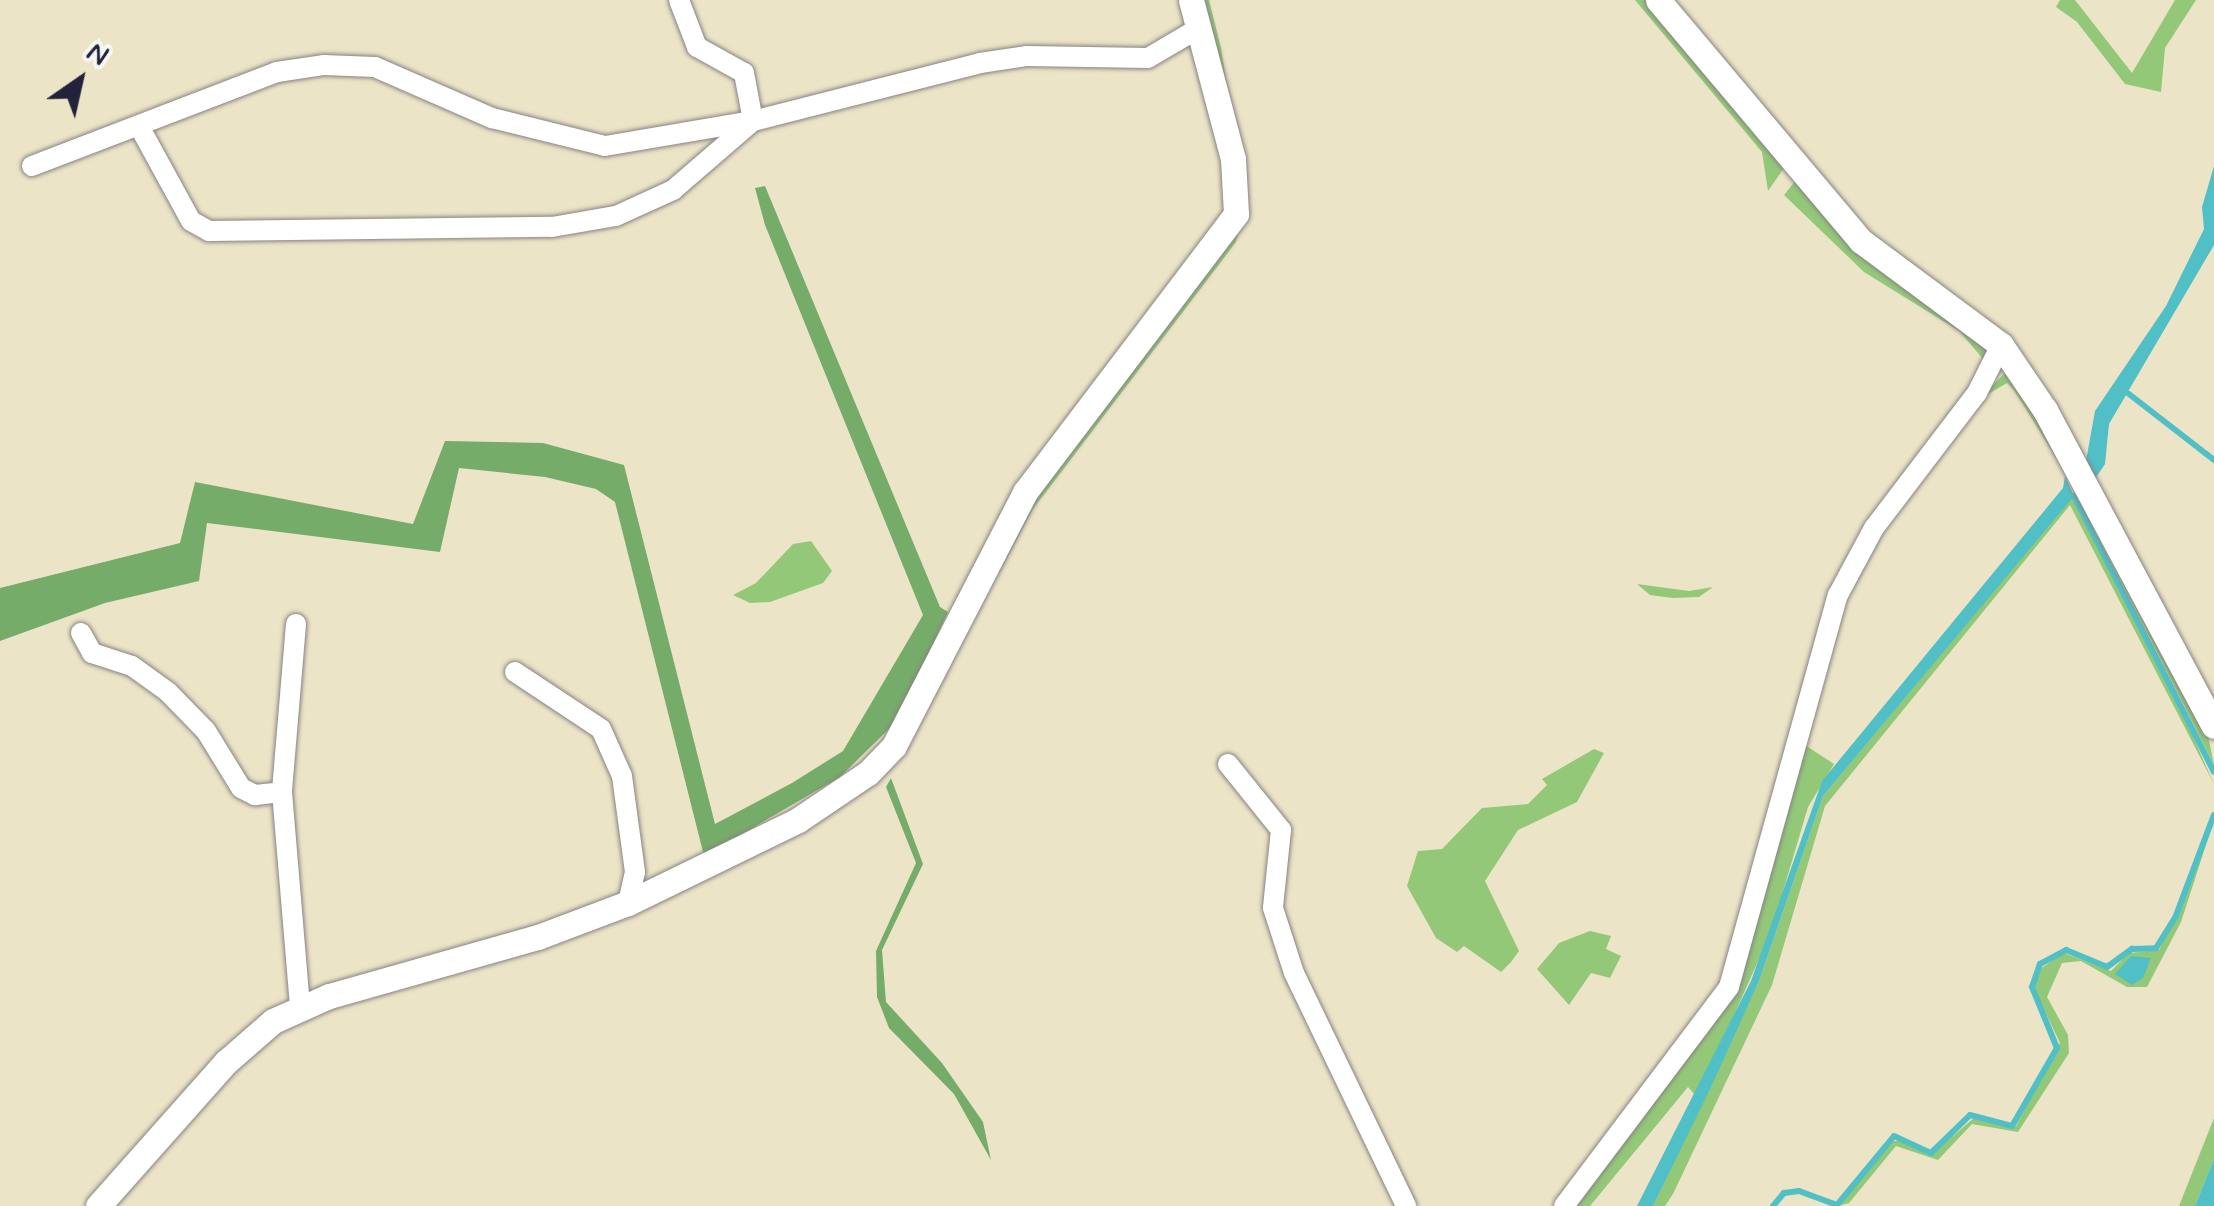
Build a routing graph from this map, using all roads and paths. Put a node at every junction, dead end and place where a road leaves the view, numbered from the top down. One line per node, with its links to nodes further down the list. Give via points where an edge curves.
1 (679, 0): 5 (street, via 696,47 744,73)
2 (1192, 0): 4 (street)
3 (1658, 0): 8 (street, via 1861,241)
4 (1199, 28): 5 (street, via 1148,58 1027,56 980,63); 15 (street, via 1233,159 1236,214 1010,515 912,719 868,773 798,820)
5 (754, 122): 6 (street, via 605,146 492,118 375,67 324,64 277,72); 6 (street, via 673,190 616,216 552,227 209,231 191,222)
6 (139, 126): 7 (street)
7 (32, 166)
8 (2002, 345): 12 (street, via 2045,410); 19 (street, via 1977,393 1874,528 1838,595 1729,987)
9 (296, 624): 14 (street)
10 (81, 633): 14 (street, via 92,653 132,666 168,692 206,730 241,788 254,795)
11 (516, 672): 15 (street, via 601,728 622,776 634,872)
12 (2214, 726)
13 (1228, 764): 18 (street, via 1280,830 1273,908 1294,973)
14 (282, 792): 16 (street)
15 (628, 903): 16 (street, via 538,937)
16 (300, 1006): 17 (street, via 226,1062)
17 (98, 1206)
18 (1406, 1206)
19 (1564, 1206)

